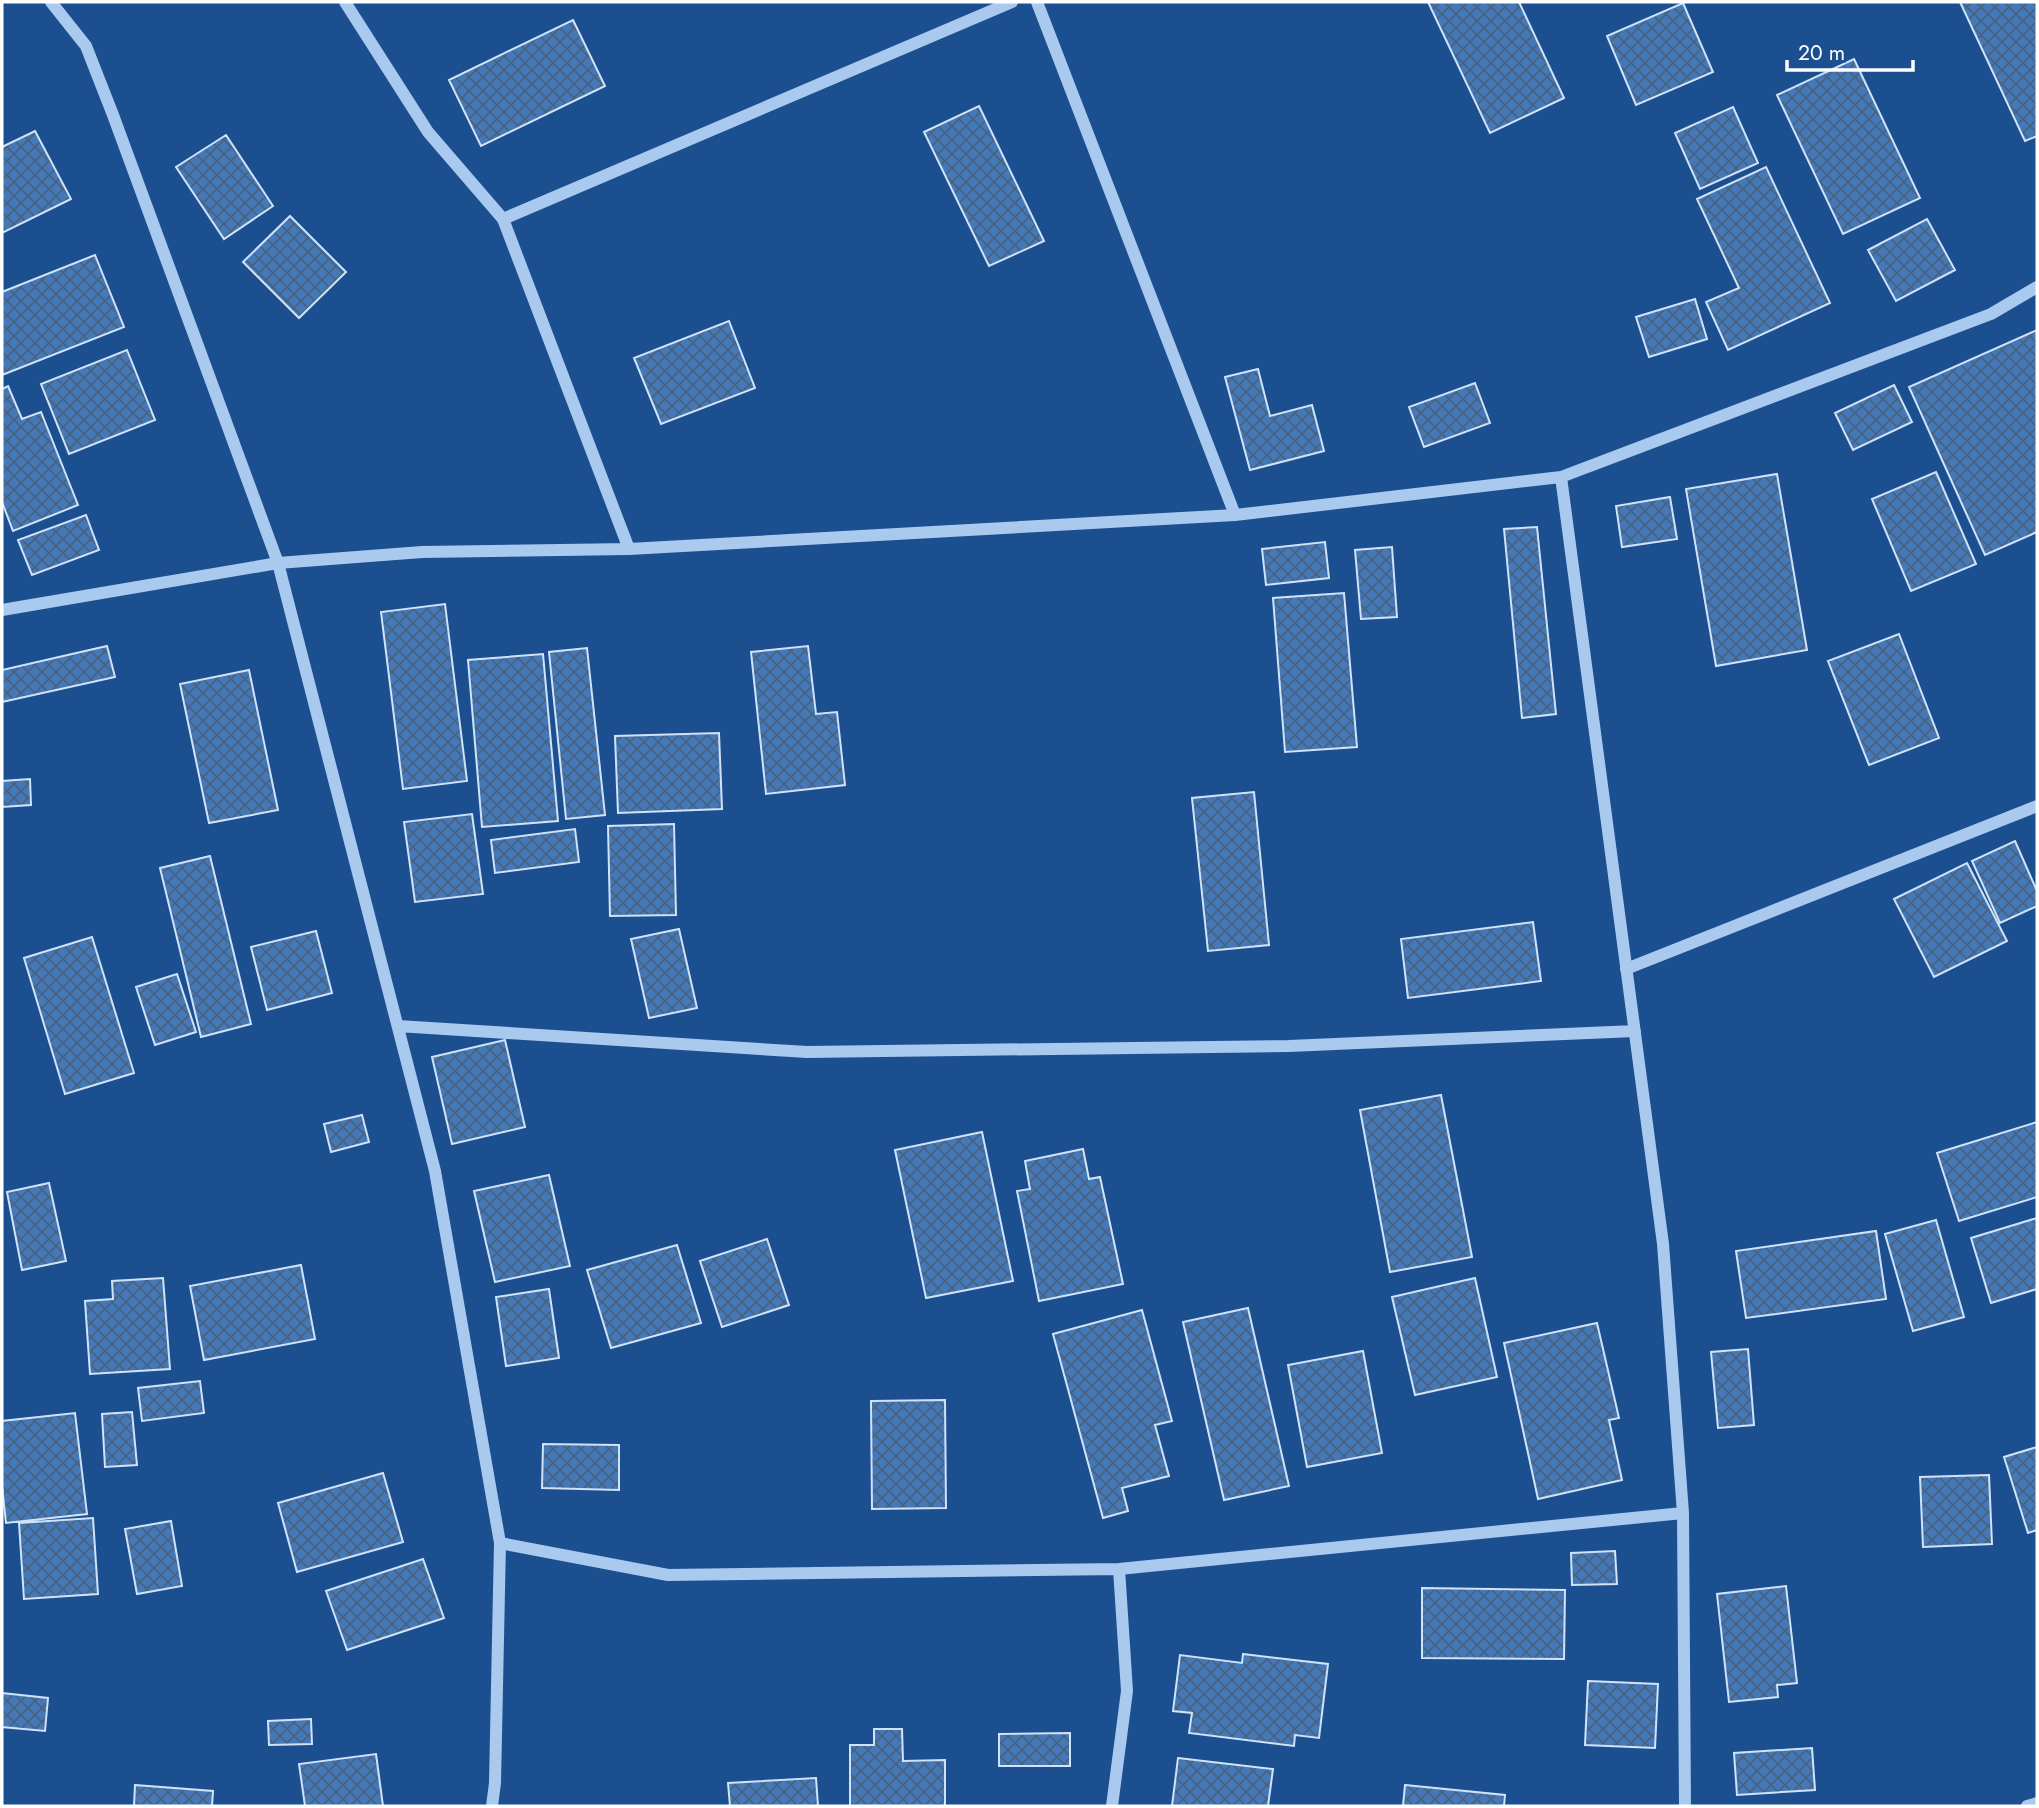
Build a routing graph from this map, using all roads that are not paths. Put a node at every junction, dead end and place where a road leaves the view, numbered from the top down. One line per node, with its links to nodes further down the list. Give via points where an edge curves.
1 (51, 2): 10 (street, via 86,46)
2 (345, 2): 5 (street, via 429,132)
3 (1013, 2): 5 (street)
4 (1037, 2): 8 (street)
5 (503, 219): 9 (street)
6 (2037, 287): 7 (street, via 1991,314)
7 (1561, 477): 8 (street); 13 (street)
8 (1235, 516): 9 (street)
9 (629, 549): 10 (street, via 422,552)
10 (278, 563): 11 (street); 14 (street)
11 (2, 610)
12 (2037, 806): 13 (street)
13 (1626, 968): 15 (street)
14 (398, 1026): 15 (street, via 807,1052 1289,1046); 17 (street, via 435,1171)
15 (1634, 1031): 16 (street, via 1663,1244)
16 (1683, 1513): 18 (street); 22 (street)
17 (500, 1543): 18 (street, via 668,1575); 20 (street)
18 (1119, 1569): 21 (street, via 1127,1692)
19 (2037, 1804): 23 (street)
20 (492, 1806)
21 (1112, 1806)
22 (1685, 1806)
23 (2029, 1806)

